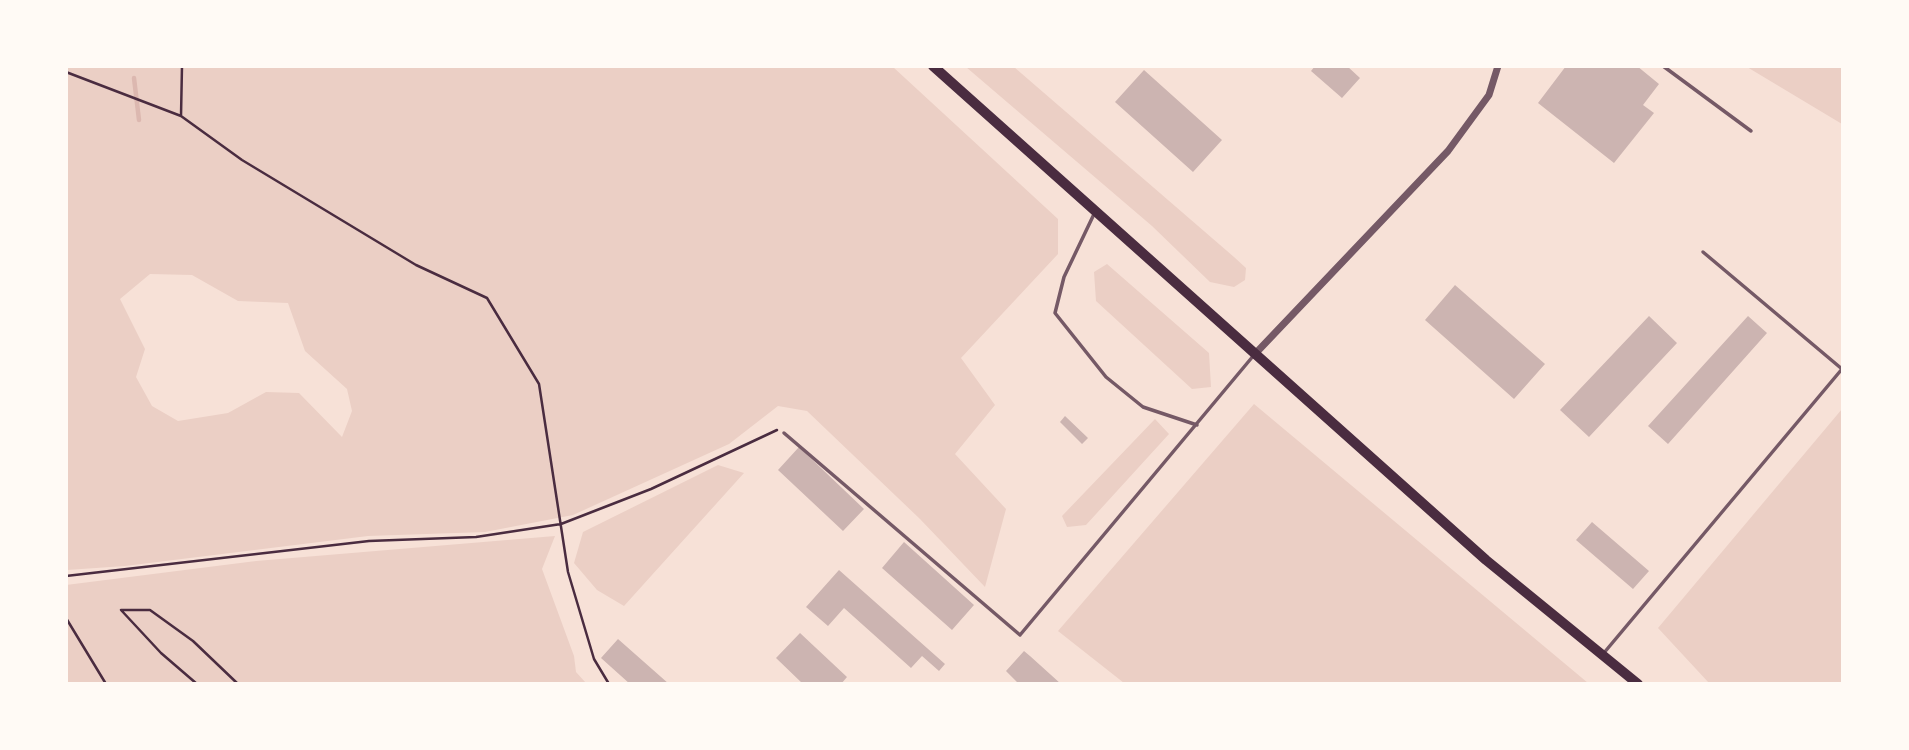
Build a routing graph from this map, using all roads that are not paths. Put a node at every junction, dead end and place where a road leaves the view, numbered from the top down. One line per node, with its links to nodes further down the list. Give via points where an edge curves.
1 (933, 66): 5 (main road)
2 (1498, 66): 7 (street, via 1489,95 1448,151)
3 (1663, 66): 4 (lane)
4 (1751, 131)
5 (1095, 212): 7 (main road); 8 (lane, via 1064,277 1055,313 1106,377 1143,407)
6 (1703, 252): 10 (lane, via 1842,369)
7 (1254, 355): 8 (lane); 10 (main road)
8 (1197, 425): 9 (lane, via 1020,635)
9 (784, 433)
10 (1601, 655): 11 (main road)
11 (1638, 684)

